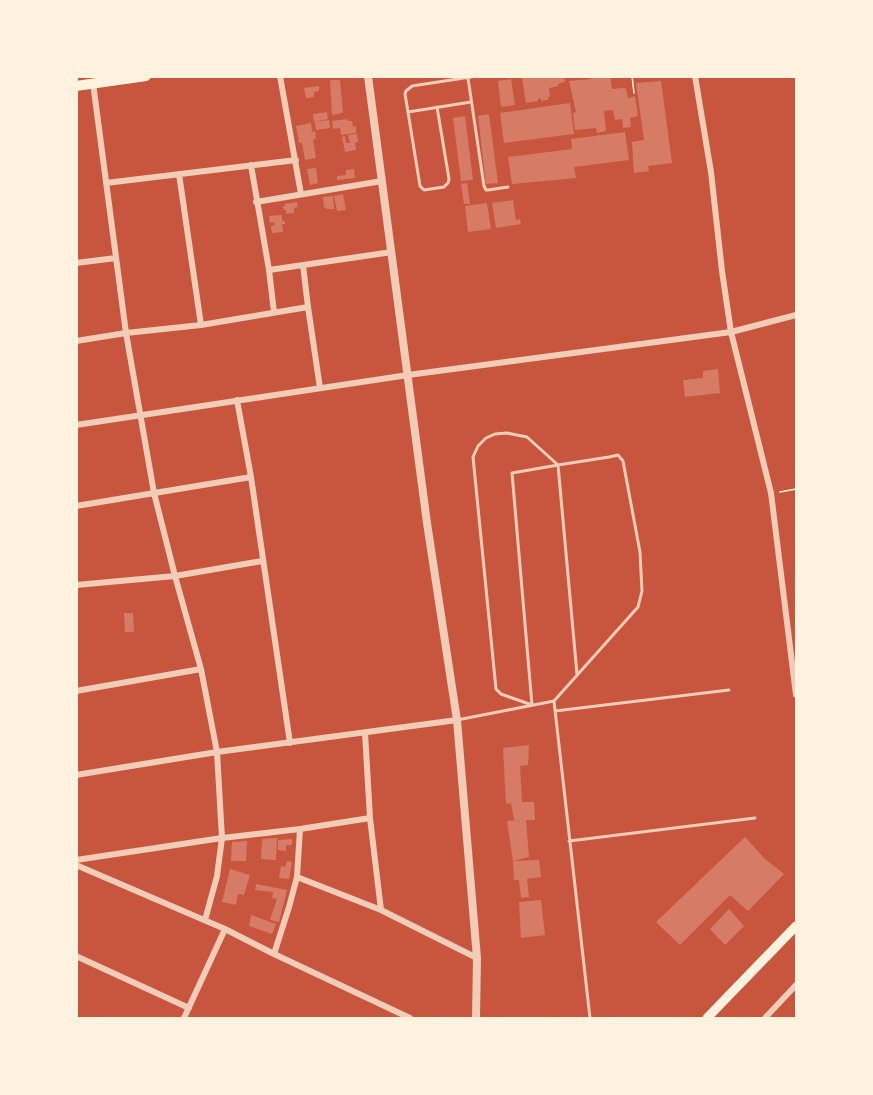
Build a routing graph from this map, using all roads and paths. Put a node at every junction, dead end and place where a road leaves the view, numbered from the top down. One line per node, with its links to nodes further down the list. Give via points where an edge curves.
1 (146, 76): 8 (highway)
2 (280, 76): 14 (street)
3 (368, 76): 17 (street)
4 (632, 76): 10 (path)
5 (695, 76): 31 (street)
6 (476, 77): 7 (lane)
7 (468, 78): 11 (lane); 13 (lane, via 408,88)
8 (93, 83): 9 (highway); 18 (street)
9 (76, 86)
10 (634, 93)
11 (472, 102): 12 (lane); 19 (lane, via 485,189)
12 (438, 107): 13 (lane); 13 (lane, via 449,179 444,187 424,190 420,186)
13 (408, 112)
14 (296, 159): 15 (street); 20 (street)
15 (251, 165): 16 (street); 21 (street)
16 (179, 174): 18 (street); 30 (street)
17 (382, 182): 20 (street); 22 (street)
18 (106, 183): 23 (street)
19 (508, 188)
20 (302, 194): 21 (street)
21 (256, 202): 26 (street)
22 (392, 252): 25 (street); 34 (street)
23 (116, 258): 24 (street); 32 (street)
24 (76, 263)
25 (303, 265): 26 (street); 27 (street)
26 (268, 270): 28 (street)
27 (308, 307): 28 (street); 35 (street)
28 (274, 312): 30 (street)
29 (796, 315): 31 (street)
30 (201, 325): 32 (street)
31 (732, 332): 34 (street); 43 (street)
32 (126, 333): 33 (street); 37 (street)
33 (76, 341)
34 (408, 375): 35 (street); 56 (street)
35 (320, 388): 36 (street)
36 (237, 400): 37 (street); 40 (street)
37 (140, 416): 38 (street); 42 (street)
38 (76, 425)
39 (558, 465): 49 (lane); 49 (lane, via 618,455 623,460 640,552 642,591 638,607); 54 (lane, via 512,473); 54 (lane, via 527,438 507,432 486,438 473,457 496,689)
40 (250, 477): 42 (street); 45 (street)
41 (796, 489): 43 (path)
42 (154, 493): 44 (street); 46 (street)
43 (771, 493): 52 (street)
44 (76, 506)
45 (262, 561): 46 (street); 58 (street)
46 (175, 576): 47 (street); 48 (street)
47 (76, 585)
48 (201, 669): 51 (street); 59 (street)
49 (577, 674): 53 (lane)
50 (729, 690): 55 (lane)
51 (76, 691)
52 (796, 695)
53 (554, 701): 54 (lane); 55 (lane)
54 (532, 705): 56 (lane)
55 (555, 711): 65 (lane)
56 (457, 720): 57 (street); 75 (street)
57 (365, 733): 58 (street); 61 (street)
58 (290, 743): 59 (street)
59 (217, 752): 60 (street); 64 (street)
60 (76, 775)
61 (370, 818): 63 (street); 69 (street)
62 (755, 818): 65 (lane)
63 (300, 829): 64 (street); 68 (street)
64 (222, 838): 66 (street); 70 (street)
65 (569, 841): 81 (lane)
66 (76, 860)
67 (76, 865): 70 (street)
68 (297, 877): 69 (street); 73 (street)
69 (381, 910): 75 (street)
70 (205, 920): 72 (street)
71 (796, 926): 82 (main road)
72 (225, 929): 73 (street); 77 (street)
73 (274, 954): 79 (street)
74 (76, 956): 77 (street)
75 (477, 958): 80 (street)
76 (796, 985): 83 (street)
77 (189, 1008): 78 (street)
78 (184, 1018)
79 (410, 1018)
80 (476, 1018)
81 (590, 1018)
82 (707, 1018)
83 (765, 1018)

